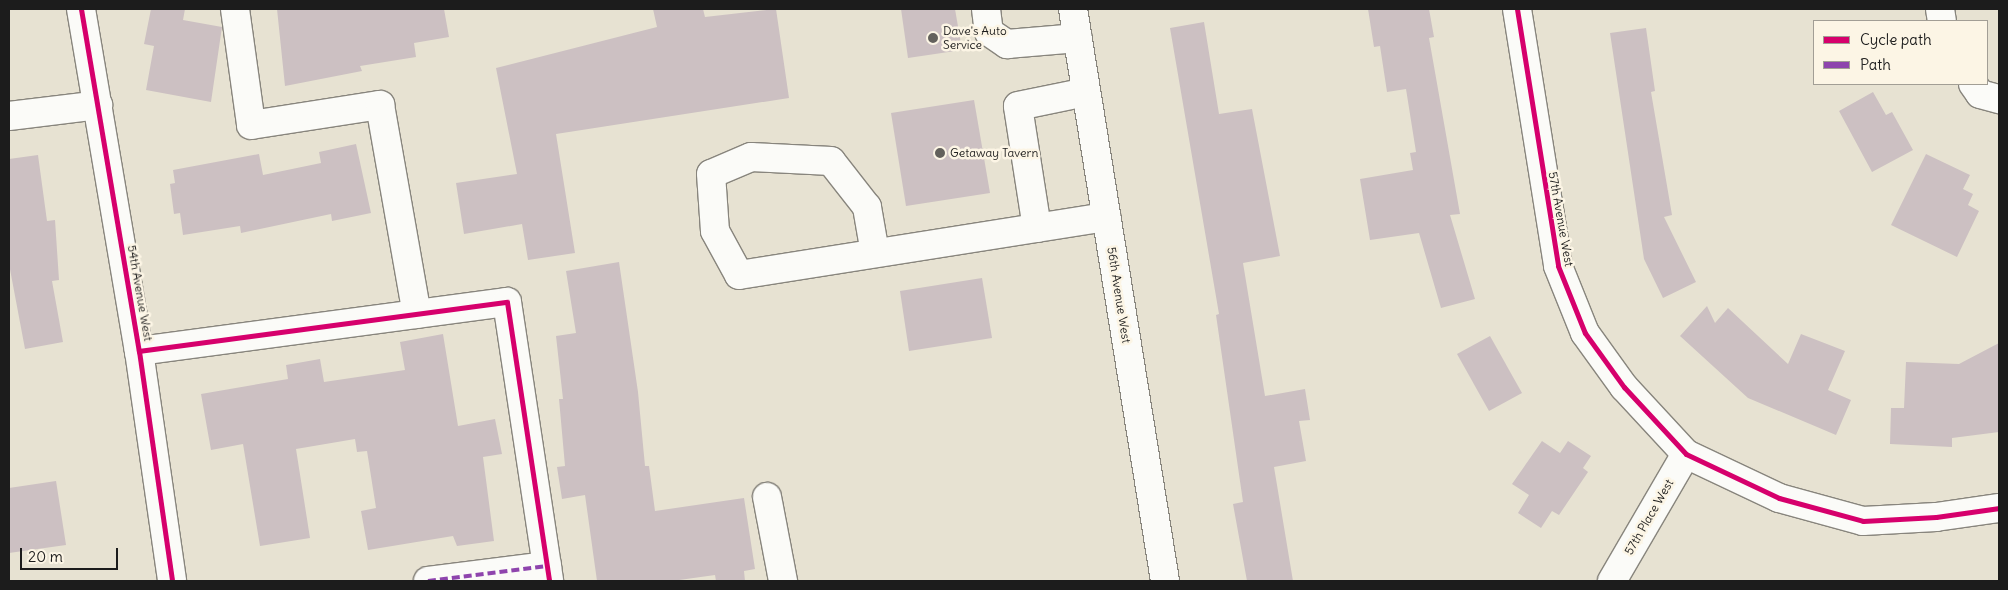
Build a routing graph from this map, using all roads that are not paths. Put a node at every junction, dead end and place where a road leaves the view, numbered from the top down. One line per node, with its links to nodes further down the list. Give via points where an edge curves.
1 (81, 9): 10 (street, 54th Avenue West)
2 (235, 9): 15 (street, via 250,125 380,105)
3 (986, 9): 6 (street, via 989,32 1007,44)
4 (1073, 9): 6 (street, 56th Avenue West)
5 (1516, 9): 17 (street, 57th Avenue West, via 1558,266 1585,333 1624,387)
6 (1078, 38): 8 (street, 56th Avenue West)
7 (1973, 85): 9 (street, via 1980,94)
8 (1086, 92): 12 (street, 56th Avenue West); 13 (street, via 1018,106)
9 (1999, 99)
10 (98, 106): 11 (street); 16 (street, 54th Avenue West)
11 (9, 116)
12 (1106, 217): 13 (street); 24 (street, 56th Avenue West)
13 (1037, 228): 14 (street)
14 (875, 253): 14 (street, via 739,275 715,231 711,174 751,157 831,161 867,207)
15 (417, 314): 16 (street); 20 (street, via 507,302)
16 (139, 351): 21 (street, 54th Avenue West)
17 (1686, 454): 19 (street, via 1779,498 1864,521 1936,517); 25 (street, 57th Place West)
18 (767, 497): 23 (street)
19 (1999, 508)
20 (548, 573): 22 (street)
21 (172, 581)
22 (428, 581)
23 (783, 581)
24 (1165, 581)
25 (1612, 581)

